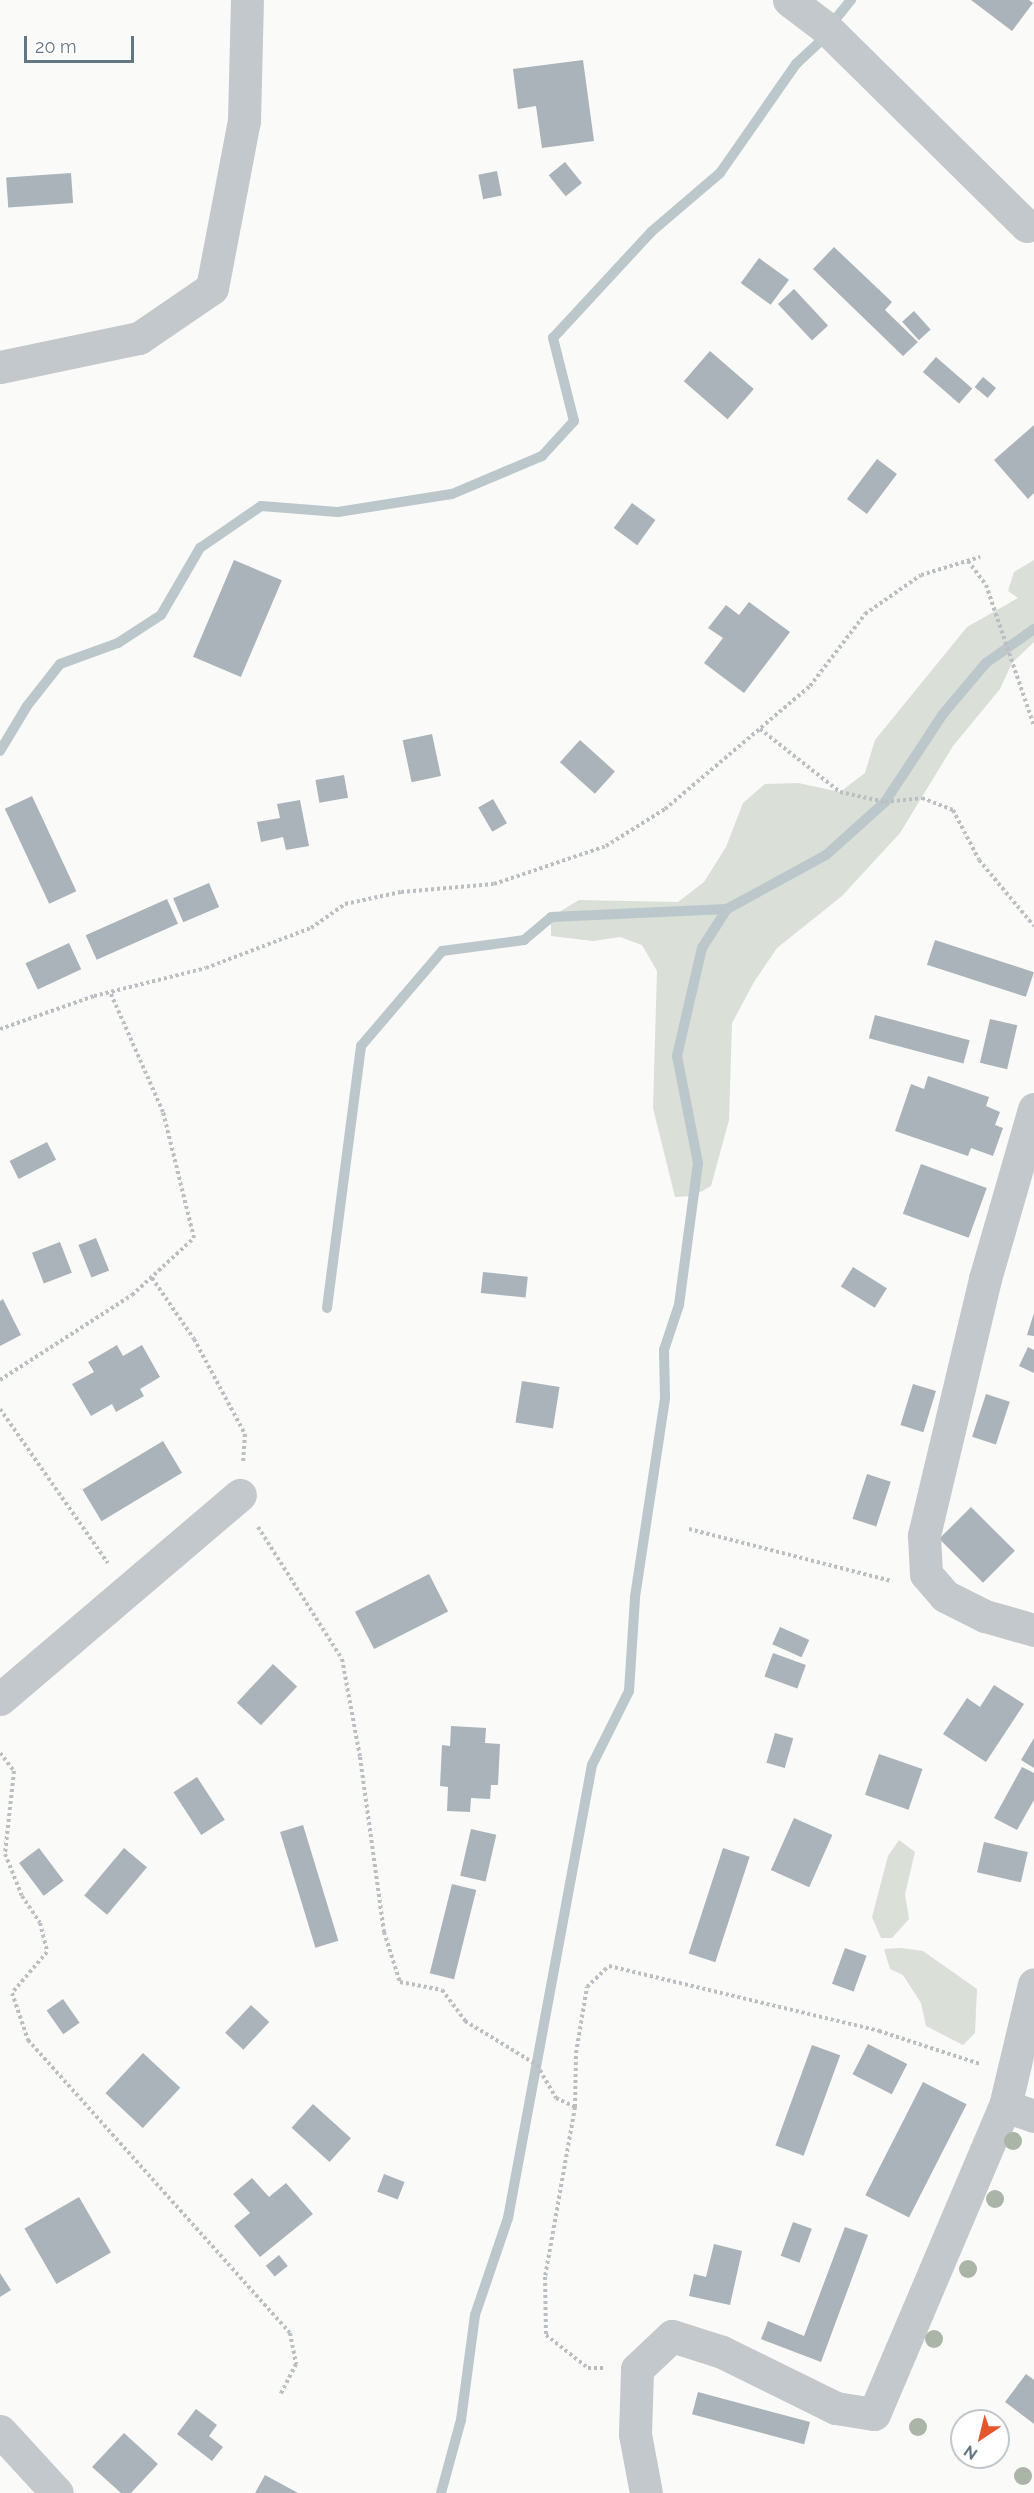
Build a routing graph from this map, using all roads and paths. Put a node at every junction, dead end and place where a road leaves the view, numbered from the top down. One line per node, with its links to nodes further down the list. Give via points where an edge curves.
1 (248, 0): 4 (street, via 244,121 212,288 139,338)
2 (789, 0): 3 (street, via 826,28)
3 (1027, 226)
4 (0, 367)
5 (980, 558): 6 (path)
6 (968, 561): 7 (path, via 986,585); 8 (path, via 921,575 865,614 810,686)
7 (1034, 726)
8 (760, 729): 9 (path, via 840,792 885,802 922,798 953,810 979,860); 10 (path, via 665,809 606,846 494,884 401,892 345,904 311,928 206,968)
9 (1034, 926)
10 (110, 992): 11 (path); 13 (path, via 163,1112 194,1238)
11 (0, 1029)
12 (1034, 1109): 18 (street, via 1024,1131 962,1391 933,1488 924,1536)
13 (152, 1278): 14 (path); 16 (path, via 194,1339 245,1434)
14 (0, 1380)
15 (0, 1408): 19 (path, via 68,1512)
16 (240, 1496): 19 (street); 25 (path, via 342,1659 384,1932 400,1982 442,1990 465,2021 537,2065 556,2098)
17 (689, 1529): 18 (path, via 894,1582)
18 (926, 1574): 20 (street, via 945,1596 985,1616)
19 (129, 1590): 21 (street)
20 (1034, 1630)
21 (0, 1699)
22 (0, 1753): 28 (path, via 14,1772 5,1854 22,1896 40,1923 47,1952 12,1993 28,2040 290,2333 296,2364)
23 (1034, 1984): 24 (street)
24 (1012, 2075): 25 (path, via 879,2031 609,1966 587,1987 576,2053); 26 (street)
25 (575, 2107): 27 (path, via 545,2277 546,2335 588,2368)
26 (1019, 2111): 27 (street, via 873,2414 836,2408 722,2352 672,2336)
27 (637, 2369): 31 (street, via 635,2434)
28 (280, 2395)
29 (0, 2431): 30 (street)
30 (57, 2493)
31 (646, 2493)

